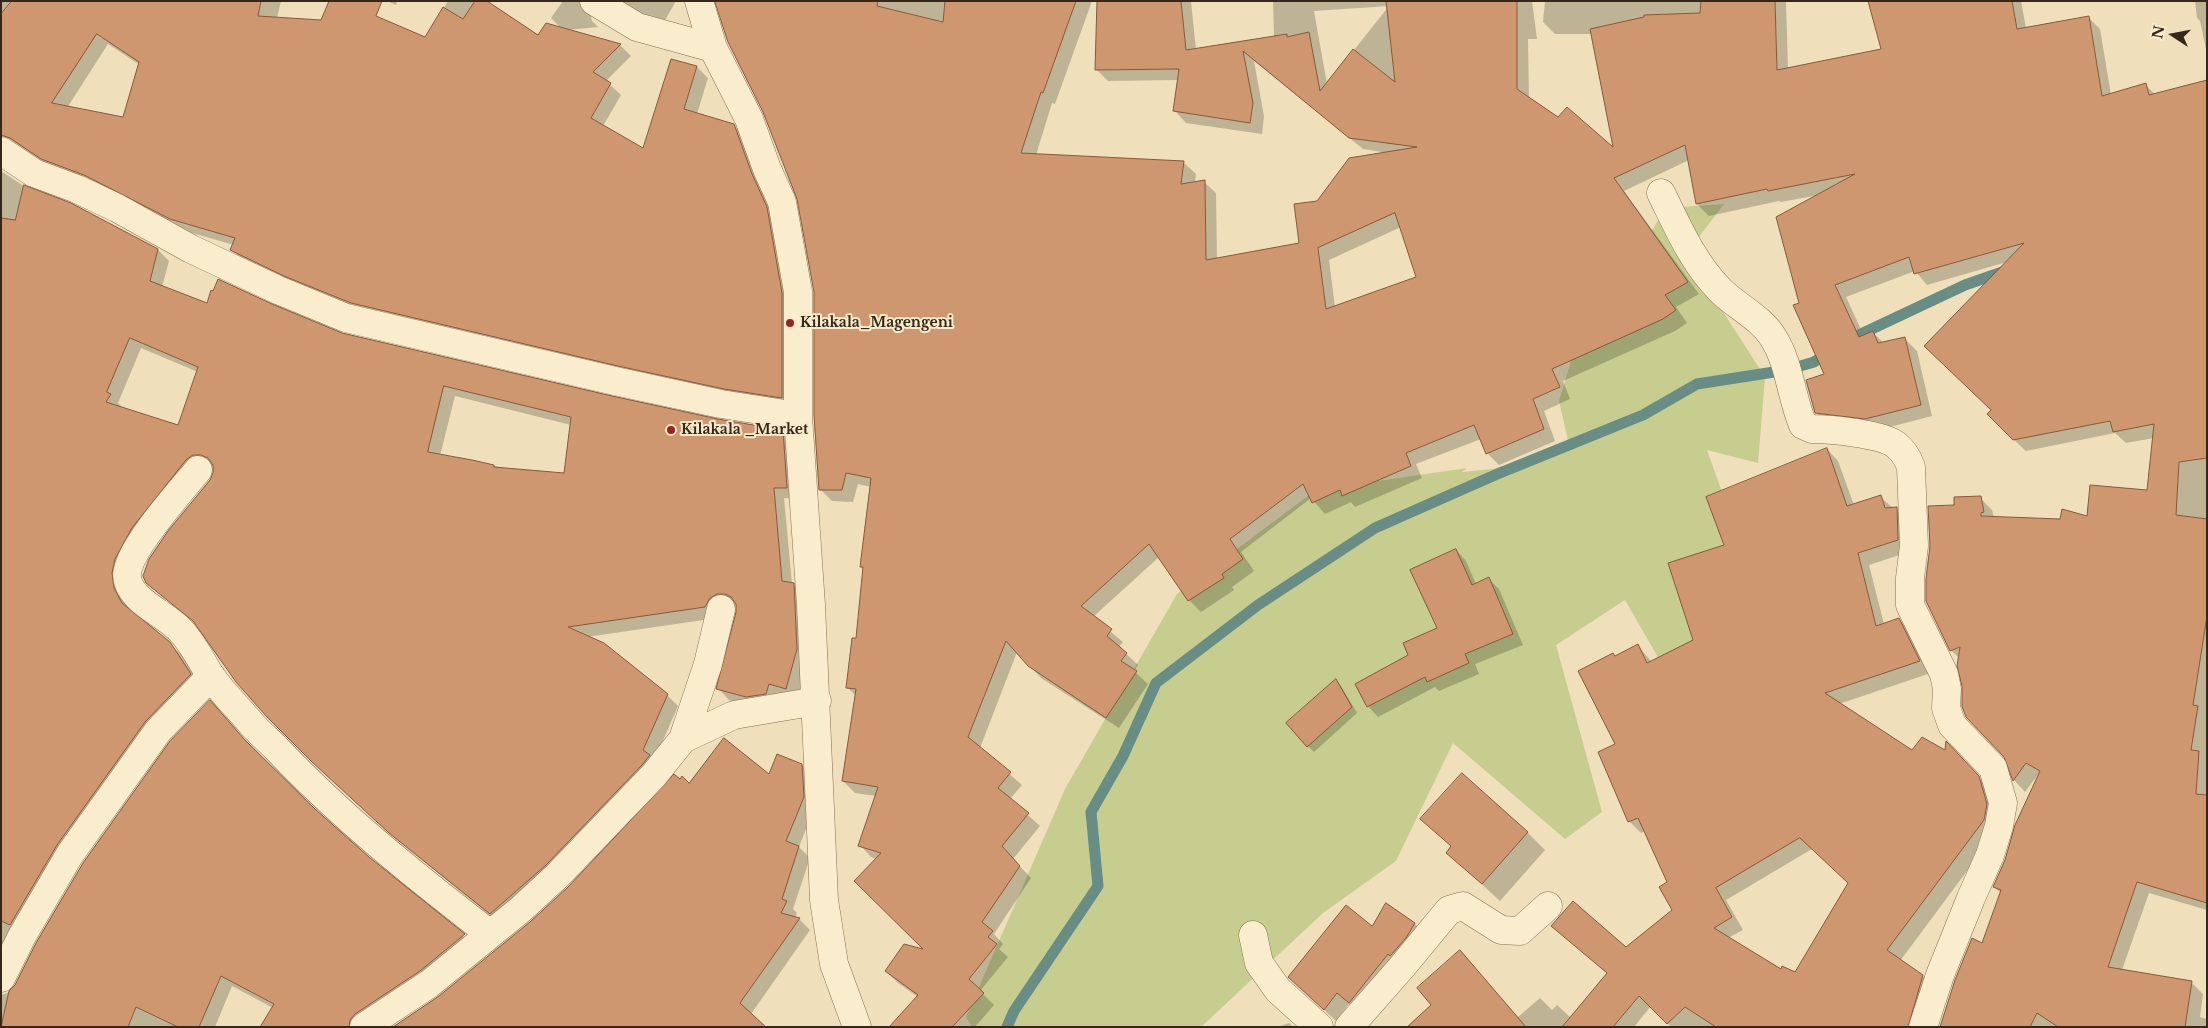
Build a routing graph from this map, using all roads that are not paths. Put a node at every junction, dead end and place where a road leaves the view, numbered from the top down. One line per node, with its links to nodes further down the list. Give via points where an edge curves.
1 (594, 1): 3 (street, via 637,27)
2 (699, 1): 3 (street)
3 (713, 48): 6 (street, via 749,119 782,202 798,292)
4 (1, 150): 6 (street, via 34,173 77,189 278,290 346,318 624,383 721,404)
5 (1661, 193): 20 (street, via 1699,266 1720,290 1765,327 1774,339 1803,425 1812,429 1880,437 1896,444 1911,467 1914,546 1910,605 1944,674 1946,708 1952,725 1993,768 2003,803 1990,855 1940,975)
6 (798, 416): 10 (street)
7 (198, 470): 9 (street, via 139,546 128,563 127,573 134,593 174,624)
8 (721, 609): 11 (street, via 708,664)
9 (211, 676): 13 (street, via 250,723 314,788 397,861); 15 (street, via 158,731 70,854)
10 (817, 701): 11 (street, via 734,715); 17 (street, via 824,900 834,964)
11 (683, 740): 13 (street, via 654,775 557,876)
12 (1548, 906): 19 (street, via 1520,931 1501,930 1463,906 1449,910)
13 (490, 934): 16 (street, via 429,984)
14 (1253, 935): 18 (street, via 1259,963 1273,983)
15 (1, 978)
16 (364, 1027)
17 (857, 1027)
18 (1319, 1027)
19 (1349, 1027)
20 (1923, 1027)

